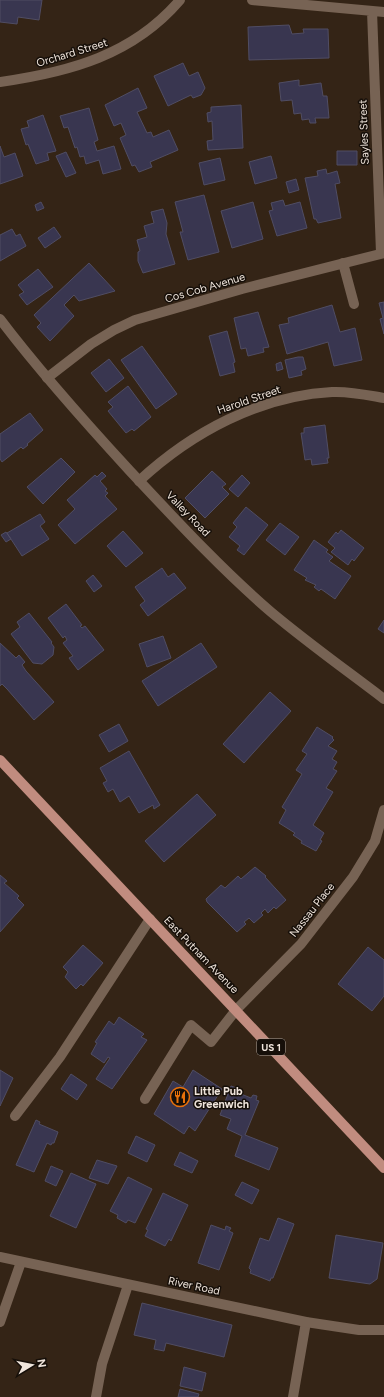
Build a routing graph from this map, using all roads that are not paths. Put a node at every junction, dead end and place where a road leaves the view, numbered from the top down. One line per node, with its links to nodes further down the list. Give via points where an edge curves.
1 (180, 0): 5 (street, Orchard Street, via 159,22 115,52 70,68)
2 (252, 0): 3 (street)
3 (372, 11): 4 (street); 6 (street, Sayles Street)
4 (384, 12)
5 (0, 82)
6 (383, 253): 7 (street, Cos Cob Avenue)
7 (343, 263): 8 (street); 10 (street, Cos Cob Avenue, via 135,320 91,344)
8 (354, 304)
9 (0, 319): 10 (street, Valley Road)
10 (47, 378): 12 (street, Valley Road)
11 (384, 398): 12 (street, Harold Street, via 349,392 307,394 239,414 190,440 160,462)
12 (140, 481): 13 (street, Valley Road, via 254,596 328,658)
13 (384, 699)
14 (0, 760): 16 (main road, East Putnam Avenue / US 1)
15 (384, 810): 17 (street, Nassau Place, via 375,841 353,877 301,944)
16 (150, 919): 17 (main road, East Putnam Avenue / US 1); 19 (street, via 60,1057)
17 (236, 1010): 18 (street, Nassau Place, via 210,1042 191,1025); 20 (main road, East Putnam Avenue / US 1)
18 (145, 1100)
19 (15, 1116)
20 (384, 1168)
21 (0, 1257): 22 (street, River Road)
22 (20, 1262): 23 (street, River Road); 24 (street)
23 (128, 1285): 25 (street, River Road); 27 (street, via 102,1364)
24 (0, 1322)
25 (306, 1322): 26 (street, River Road, via 359,1330); 28 (street)
26 (384, 1330)
27 (96, 1397)
28 (293, 1397)

